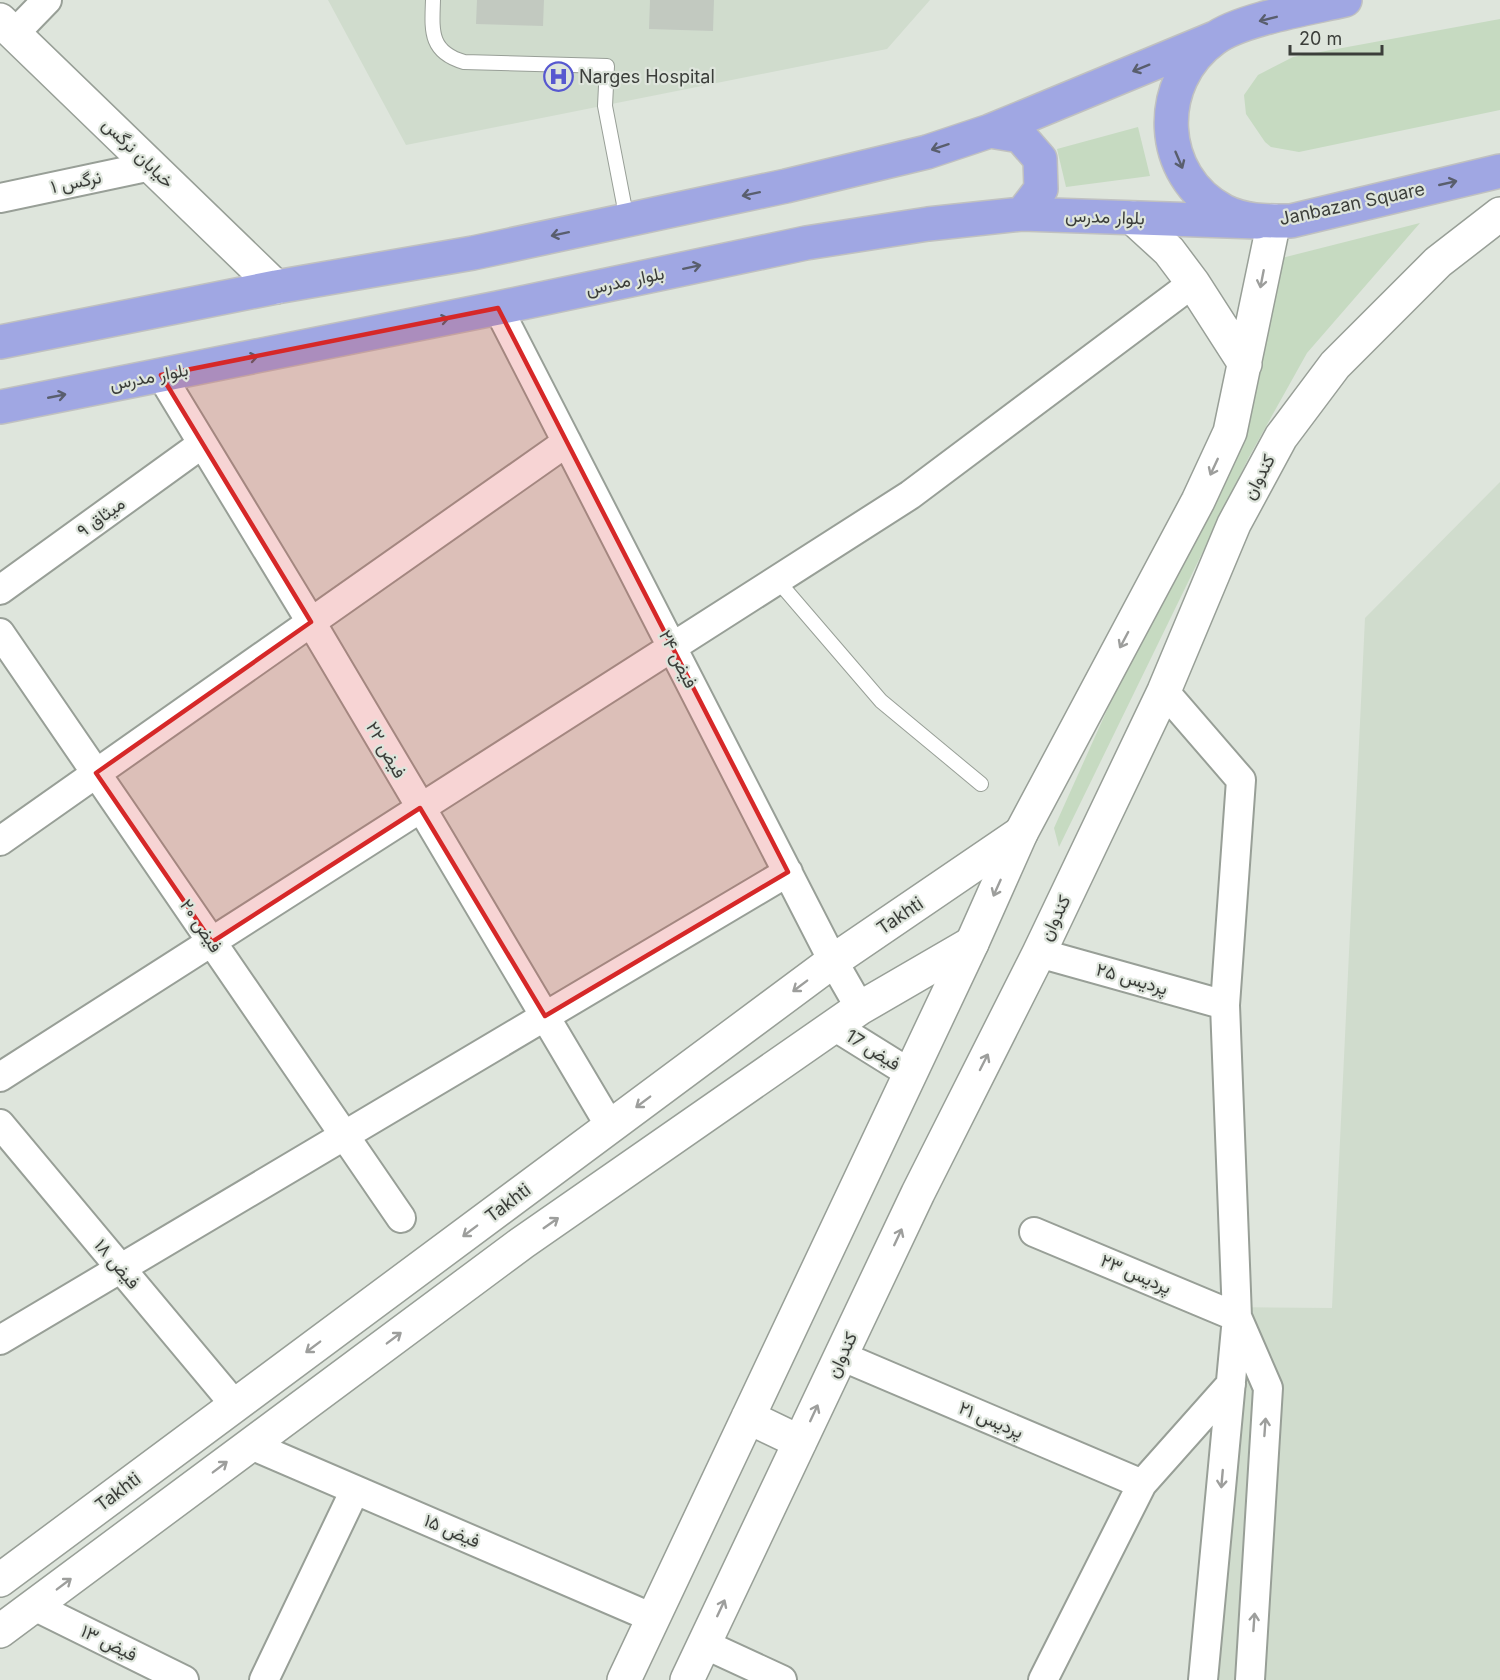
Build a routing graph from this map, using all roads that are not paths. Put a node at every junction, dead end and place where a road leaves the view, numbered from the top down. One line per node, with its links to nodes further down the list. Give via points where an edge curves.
1 (47, 0): 4 (street)
2 (433, 0): 13 (lane, via 436,43 452,58 464,62 607,66 605,106)
3 (1346, 0): 5 (highway, Janbazan Square, one-way to 5, via 1246,24)
4 (7, 27): 7 (main road, خیابان نرگس)
5 (1215, 38): 6 (highway, one-way to 6); 14 (highway, Janbazan Square, one-way to 14, via 1190,62 1174,93 1170,127 1178,161 1197,190 1224,211)
6 (990, 131): 10 (highway, via 1020,136 1040,159 1041,189); 13 (highway, one-way to 13, via 905,157)
7 (151, 166): 9 (street, نرگس ۱); 16 (main road, خیابان نرگس)
8 (1500, 171): 14 (highway, Janbazan Square, one-way to 8, via 1291,221)
9 (0, 198)
10 (1022, 214): 12 (highway, بلوار مدرس); 17 (highway, بلوار مدرس, one-way to 10, via 806,243)
11 (1500, 214): 29 (main road, کندوان, via 1438,262 1335,365 1281,436 1234,525)
12 (1133, 218): 14 (highway, بلوار مدرس); 15 (main road, via 1169,251)
13 (627, 220): 16 (highway, one-way to 16, via 472,253)
14 (1265, 221): 19 (main road, one-way to 19)
15 (1193, 283): 19 (main road); 24 (street, via 910,495)
16 (276, 287): 18 (highway)
17 (498, 308): 20 (highway, بلوار مدرس, one-way to 17); 22 (street, فیض ۲۴)
18 (0, 342)
19 (1245, 364): 33 (main road, one-way to 33, via 1230,432 1198,501)
20 (160, 375): 21 (highway, بلوار مدرس, one-way to 20); 23 (street, فیض ۲۲)
21 (0, 407)
22 (567, 442): 26 (street); 28 (street, فیض ۲۴)
23 (202, 444): 25 (street, میثاق ۹); 26 (street, فیض ۲۲)
24 (777, 580): 28 (street); 31 (lane, via 881,701)
25 (0, 590)
26 (311, 622): 30 (street); 32 (street, فیض ۲۲)
27 (0, 633): 30 (street, فیض ۲۰)
28 (672, 647): 32 (street); 35 (street, فیض ۲۴)
29 (1164, 691): 38 (main road, کندوان); 40 (street, via 1241,780)
30 (96, 773): 34 (street); 36 (street, فیض ۲۰)
31 (981, 784)
32 (420, 808): 36 (street); 41 (street, فیض ۲۲)
33 (1021, 833): 37 (main road, one-way to 37); 39 (main road, Takhti)
34 (0, 841)
35 (788, 872): 39 (street, فیض ۲۴); 41 (street)
36 (212, 942): 44 (street); 47 (street, فیض ۲۰)
37 (972, 943): 42 (main road); 43 (main road)
38 (1039, 952): 40 (street, پردیس ۲۵); 53 (main road, کندوان, one-way to 38)
39 (833, 961): 42 (street, فیض ۲۴); 46 (main road, Takhti, one-way to 46)
40 (1225, 1005): 51 (street)
41 (544, 1016): 46 (street, فیض ۲۲); 47 (street)
42 (847, 1017): 43 (street, فیض 17); 58 (main road, one-way to 42, via 522,1243)
43 (911, 1074): 56 (main road)
44 (0, 1077)
45 (0, 1124): 50 (street, فیض ۱۸)
46 (610, 1126): 55 (main road, Takhti, one-way to 55)
47 (344, 1135): 48 (street, فیض ۲۰); 50 (street)
48 (400, 1218)
49 (1034, 1232): 51 (street, پردیس ۲۳)
50 (120, 1268): 52 (street); 55 (street, فیض ۱۸)
51 (1237, 1317): 54 (street); 75 (street, one-way to 51, via 1268,1388)
52 (0, 1340)
53 (841, 1356): 57 (main road, کندوان, one-way to 53); 59 (street, پردیس ۲۱)
54 (1231, 1384): 59 (street); 74 (street, one-way to 74)
55 (235, 1405): 61 (main road, Takhti)
56 (748, 1418): 57 (main road); 65 (main road)
57 (800, 1443): 67 (main road, کندوان, one-way to 57)
58 (251, 1444): 60 (street, فیض ۱۵); 62 (main road, one-way to 58)
59 (1142, 1484): 73 (street)
60 (355, 1490): 65 (street, فیض ۱۵); 69 (street)
61 (114, 1495): 62 (main road); 63 (main road, Takhti)
62 (139, 1527): 64 (main road, one-way to 62)
63 (0, 1580)
64 (34, 1606): 66 (main road); 68 (street, فیض ۱۳)
65 (653, 1618): 70 (main road)
66 (0, 1631)
67 (704, 1644): 71 (main road, کندوان); 72 (street)
68 (183, 1680)
69 (264, 1680)
70 (624, 1680)
71 (687, 1680)
72 (782, 1680)
73 (1042, 1680)
74 (1203, 1680)
75 (1250, 1680)

